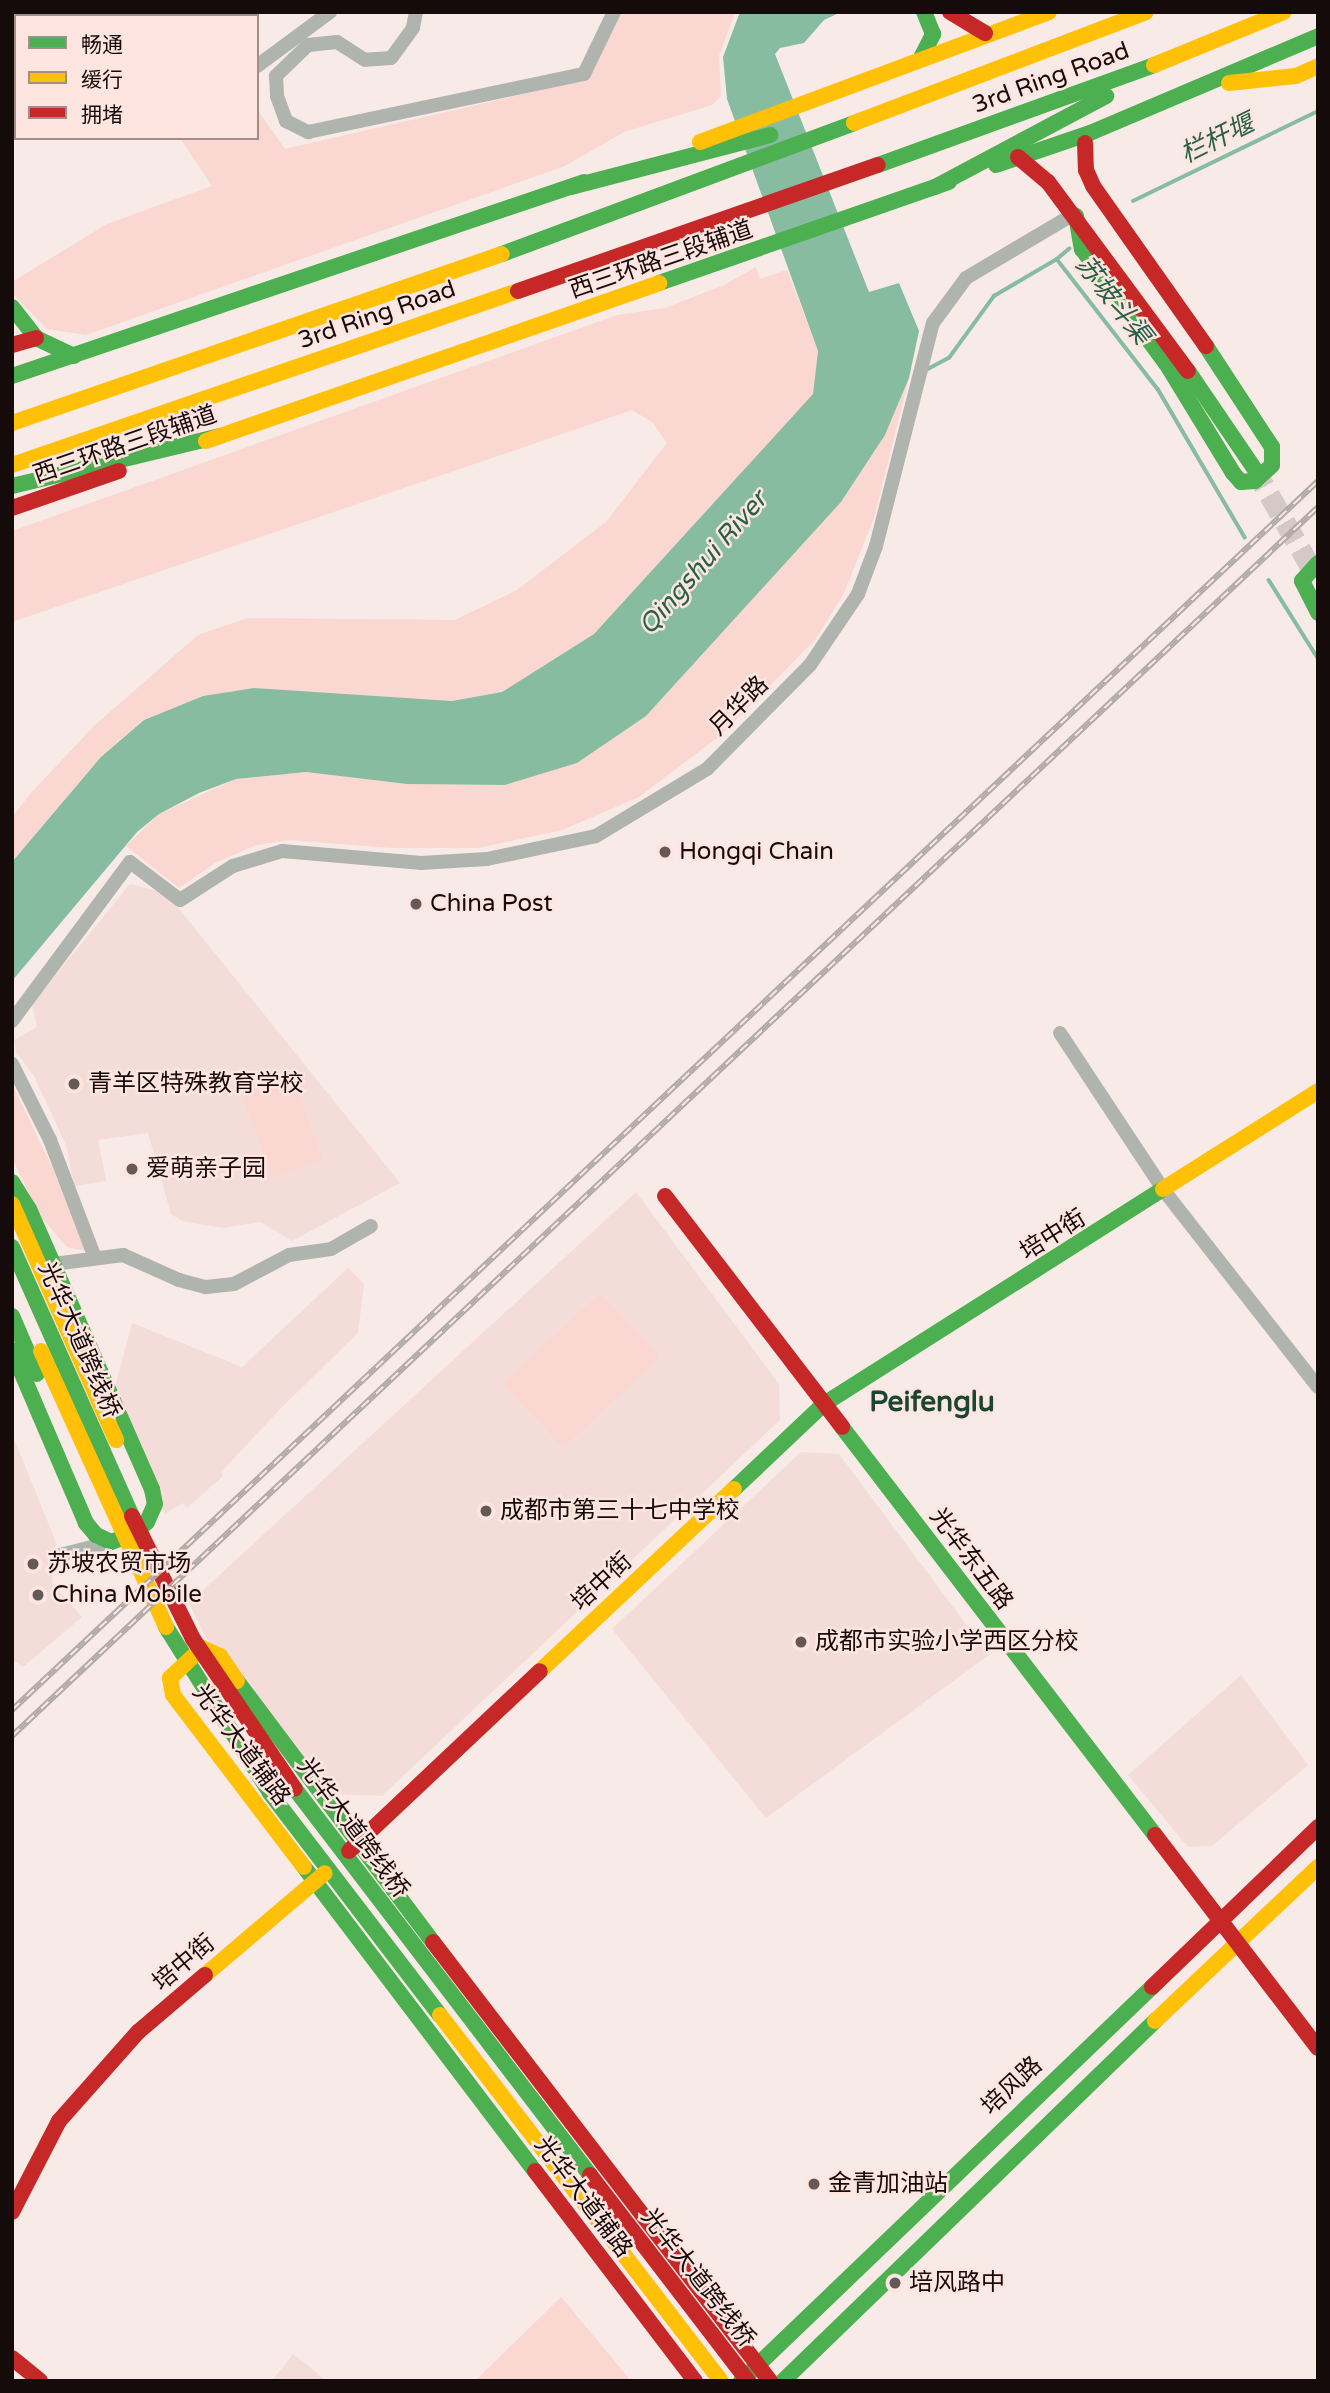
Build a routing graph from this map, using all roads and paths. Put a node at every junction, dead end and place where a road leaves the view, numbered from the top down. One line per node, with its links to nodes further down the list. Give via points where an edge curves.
1 (330, 12): 13 (street)
2 (416, 12): 15 (street, via 413,28 391,58 365,60 337,41 308,45)
3 (614, 12): 15 (street, via 584,74 307,132 286,121)
4 (950, 12): 9 (main road)
5 (1146, 12): 17 (main road, 3rd Ring Road, via 914,99)
6 (1284, 12): 11 (main road, 3rd Ring Road)
7 (927, 13): 12 (main road, via 933,34)
8 (1041, 14): 9 (main road)
9 (985, 33): 12 (main road)
10 (1318, 36): 16 (main road, 西三环路三段辅道)
11 (1190, 52): 21 (main road); 30 (main road, 3rd Ring Road, via 758,208)
12 (921, 58): 19 (main road, via 801,104)
13 (260, 64): 15 (street)
14 (1318, 66): 16 (main road, via 1296,76)
15 (276, 76)
16 (1209, 85): 18 (main road, 西三环路三段辅道)
17 (811, 130): 19 (main road); 28 (main road, 3rd Ring Road, via 742,163 546,239)
18 (1088, 138): 20 (main road, 西三环路三段辅道); 22 (main road, via 1075,165 1088,209 1196,355 1258,465); 22 (main road, via 1086,170 1093,186 1272,447 1272,465 1255,481 1241,482 1233,473 1168,368 1082,249)
19 (732, 139): 26 (main road, via 571,187)
20 (1018, 157): 21 (main road, 西三环路三段辅道); 22 (main road, via 1048,182)
21 (935, 187): 29 (main road, 西三环路三段辅道)
22 (1075, 215): 35 (street, 月华路, via 966,278 933,323 876,546 858,594 810,665 707,769 596,836 487,859 421,863 282,851 233,866 180,900 130,862)
23 (12, 307): 24 (main road)
24 (36, 338): 25 (main road); 26 (main road)
25 (12, 345)
26 (74, 356): 27 (main road)
27 (12, 376)
28 (12, 423)
29 (221, 436): 31 (main road); 32 (main road, 西三环路三段辅道)
30 (12, 465)
31 (12, 486)
32 (12, 508)
33 (1317, 572): 34 (main road, via 1302,581)
34 (1318, 613)
35 (12, 1021)
36 (1060, 1033): 40 (street)
37 (12, 1064): 45 (street, via 50,1140)
38 (1318, 1091): 40 (main road, 培中街)
39 (12, 1182): 46 (main road)
40 (1165, 1192): 50 (street); 51 (main road, 培中街)
41 (665, 1196): 51 (main road, 光华东五路)
42 (13, 1206): 54 (main road, via 137,1489)
43 (371, 1226): 45 (street, via 331,1248 289,1255 234,1284 206,1286 123,1255)
44 (12, 1247): 54 (main road, 光华大道跨线桥, via 138,1529)
45 (94, 1255): 46 (street)
46 (53, 1264): 52 (main road, via 152,1489 155,1504 147,1522)
47 (12, 1283): 55 (main road, 光华大道跨线桥, via 130,1555 178,1651)
48 (12, 1316): 55 (main road, via 125,1577 153,1629)
49 (12, 1350): 52 (main road, via 86,1523 96,1535)
50 (1318, 1387)
51 (824, 1404): 57 (main road, 培中街); 60 (main road, 光华东五路)
52 (111, 1542): 53 (street)
53 (56, 1556)
54 (193, 1639): 70 (main road, 光华大道跨线桥, via 289,1782)
55 (223, 1721): 68 (main road, 光华大道跨线桥, via 270,1793)
56 (1318, 1827): 60 (main road, 培风路)
57 (357, 1843): 59 (main road, 培中街); 59 (main road, 光华大道辅路, via 214,1650 202,1648 175,1670 170,1678 173,1695); 65 (main road, 光华大道辅路)
58 (1318, 1867): 61 (main road, 培风路)
59 (315, 1882): 63 (main road, 培中街, via 138,2032 59,2122); 67 (main road, 光华大道辅路)
60 (1221, 1922): 61 (main road, 光华东五路); 65 (main road, 培风路, via 969,2157)
61 (1238, 1945): 62 (main road, 光华东五路); 72 (main road, 培风路, via 989,2178)
62 (1318, 2048)
63 (12, 2212)
64 (12, 2358): 66 (main road)
65 (758, 2365): 69 (main road, 培风路); 71 (main road, 光华大道辅路)
66 (40, 2381)
67 (695, 2381)
68 (720, 2381)
69 (741, 2381)
70 (748, 2381)
71 (770, 2381)
72 (783, 2381)

